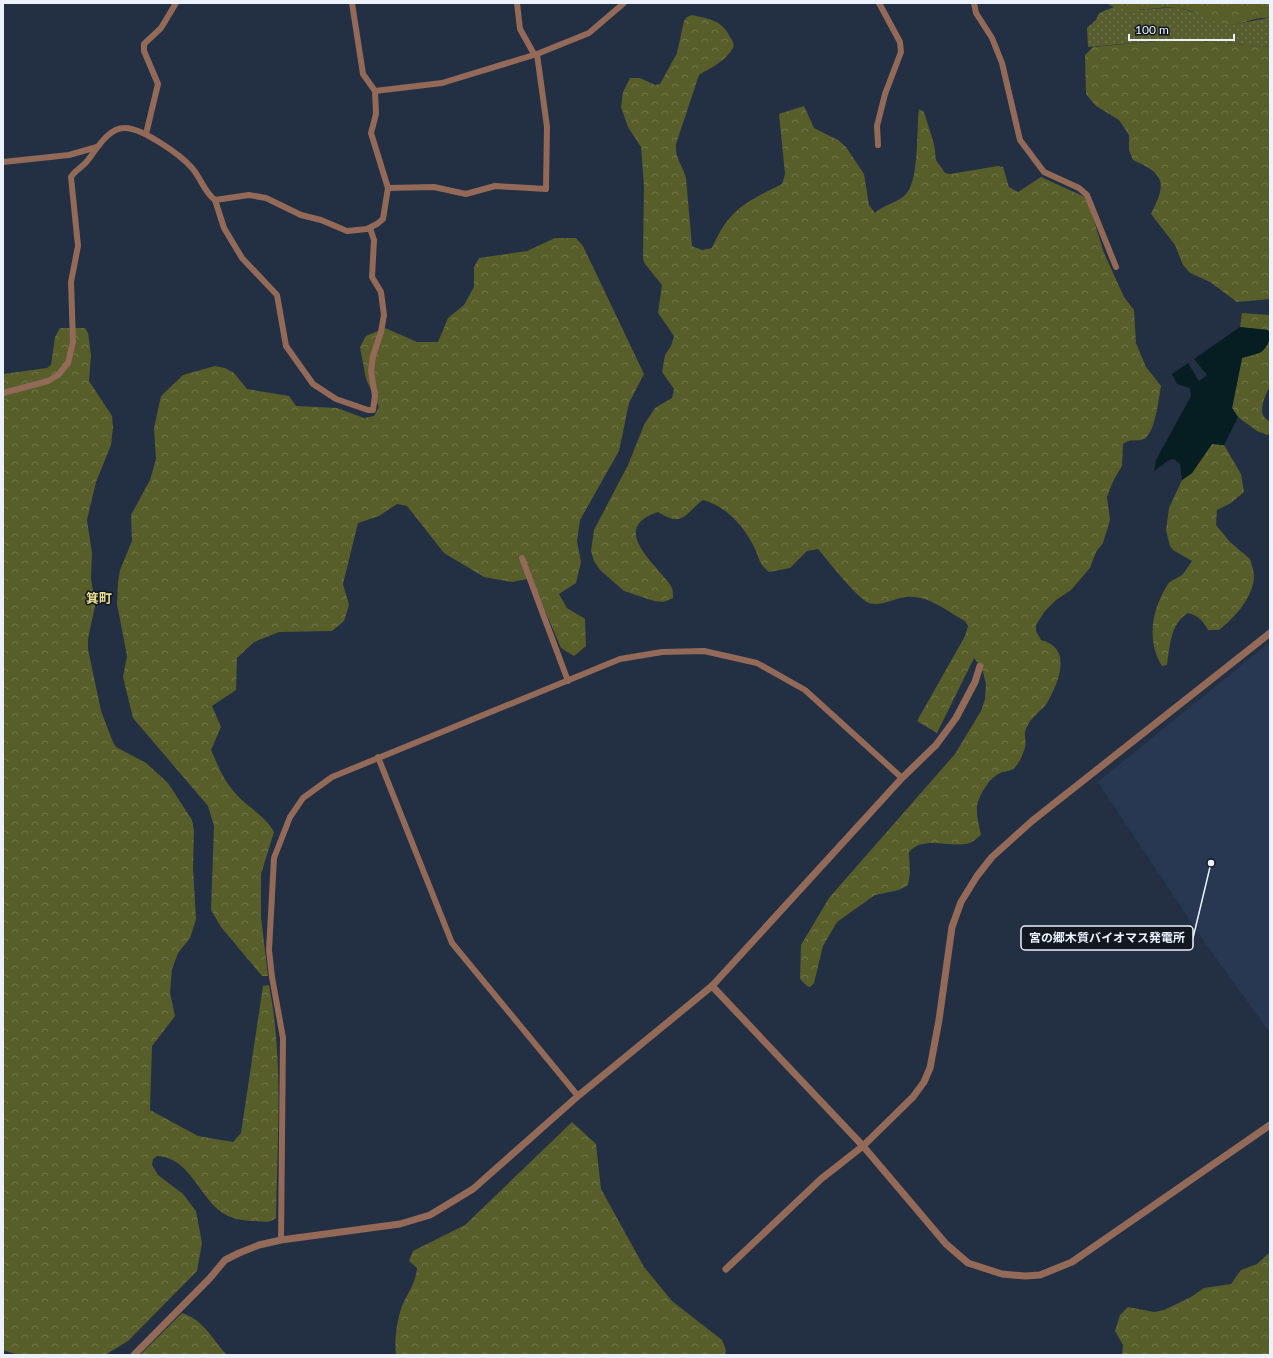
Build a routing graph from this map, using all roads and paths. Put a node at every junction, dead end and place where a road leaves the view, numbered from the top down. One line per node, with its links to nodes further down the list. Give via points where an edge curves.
1 (176, 3): 9 (street, via 161,28 144,44 144,51 158,84)
2 (352, 3): 8 (street, via 363,74)
3 (516, 3): 7 (street, via 520,29)
4 (624, 3): 7 (street, via 589,33)
5 (879, 3): 10 (street, via 900,42 900,52 877,126)
6 (974, 3): 16 (street, via 976,13 992,38 1002,63 1020,140 1044,172 1079,188 1087,195)
7 (535, 54): 8 (street, via 442,83); 13 (street, via 547,127 546,189 496,186 466,194 434,188)
8 (375, 91): 13 (street, via 376,114 371,133)
9 (146, 134): 11 (street, via 124,128 112,132); 14 (street, via 175,152 192,168 209,196)
10 (878, 145)
11 (97, 147): 12 (street, via 69,156); 17 (street, via 87,162 71,177 78,246 71,282 73,342 68,362 58,375 48,381)
12 (3, 162)
13 (388, 188): 15 (street, via 383,219)
14 (215, 200): 15 (street, via 248,195 266,198 301,215 321,220 347,232); 15 (street, via 224,228 242,258 277,295 286,346 313,384 336,399 368,410 372,410 375,396 371,371 384,315 381,292 372,277 374,240)
15 (370, 228)
16 (1116, 267)
17 (3, 393)
18 (522, 558): 21 (street)
19 (1270, 633): 27 (street, via 1032,822 987,864 961,902 952,927 939,1020 930,1068 924,1082)
20 (980, 666): 23 (street, via 975,682 956,718 936,745)
21 (568, 680): 22 (street); 23 (street, via 620,659 662,652 704,651 756,663 805,690)
22 (378, 757): 25 (street, via 452,943); 28 (street, via 332,777 303,798 290,817 274,858 269,950 283,1038)
23 (902, 778): 24 (street)
24 (712, 986): 25 (street); 27 (street)
25 (578, 1096): 28 (street, via 473,1189 430,1215 400,1224)
26 (1270, 1125): 27 (street, via 1072,1262 1040,1275 1002,1274 968,1263 946,1244)
27 (863, 1146): 29 (street, via 821,1179)
28 (281, 1240): 30 (street, via 259,1245 225,1260)
29 (726, 1269)
30 (134, 1355)

